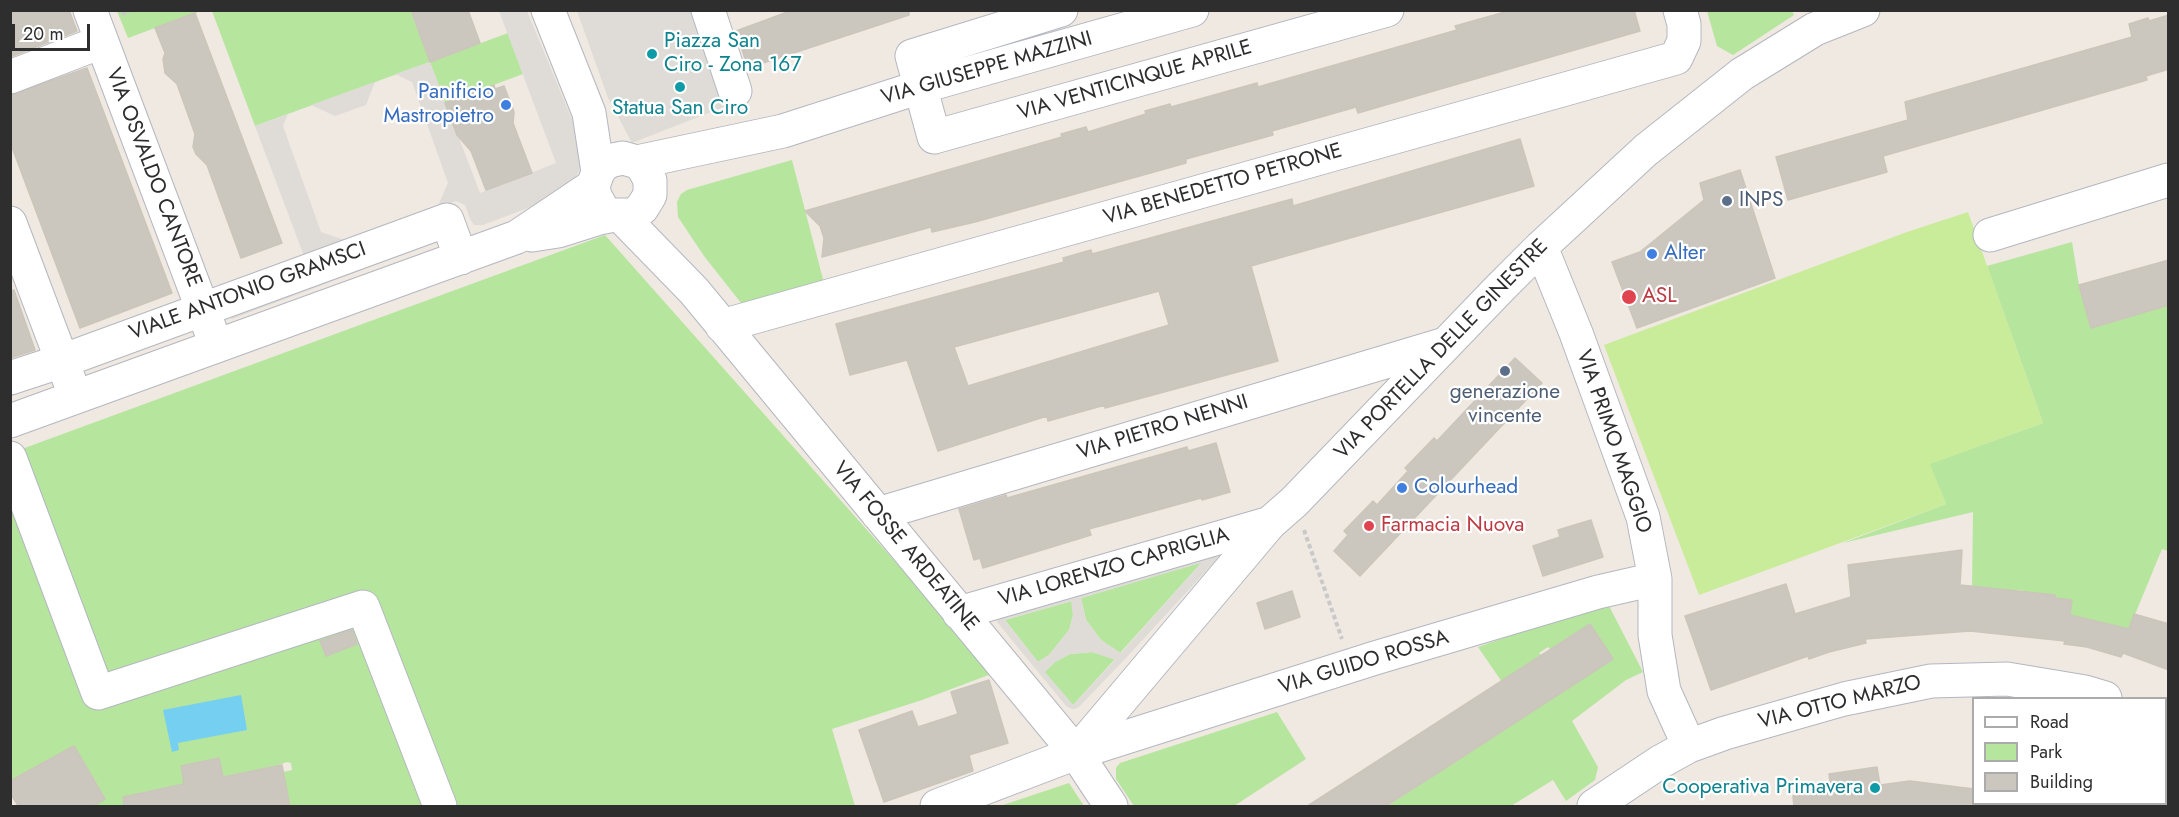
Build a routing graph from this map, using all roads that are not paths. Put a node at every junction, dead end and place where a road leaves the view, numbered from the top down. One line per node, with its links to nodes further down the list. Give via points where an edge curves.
1 (90, 10): 10 (street, VIA OSVALDO CANTORE)
2 (548, 10): 15 (street)
3 (708, 10): 13 (street)
4 (1061, 10): 12 (street, via 912,56)
5 (1192, 10): 12 (street, VIA GIUSEPPE MAZZINI)
6 (1387, 10): 12 (street, VIA VENTICINQUE APRILE, via 934,137)
7 (1680, 10): 21 (street, VIA BENEDETTO PETRONE, via 1684,41 1676,58)
8 (1863, 10): 9 (street, VIA PORTELLA DELLE GINESTRE)
9 (1813, 20): 18 (street, VIA PORTELLA DELLE GINESTRE, via 1655,143)
10 (101, 42): 11 (street); 20 (street, VIA OSVALDO CANTORE)
11 (10, 77)
12 (920, 87): 15 (street, VIA GIUSEPPE MAZZINI)
13 (735, 91)
14 (2169, 180): 17 (street)
15 (623, 187): 19 (street, VIALE ANTONIO GRAMSCI, via 558,231 517,237); 21 (street, VIA FOSSE ARDEATINE)
16 (10, 223): 24 (street)
17 (1990, 235)
18 (1541, 247): 22 (street, VIA PORTELLA DELLE GINESTRE); 31 (street, VIA PRIMO MAGGIO, via 1643,517)
19 (460, 258): 20 (street, VIALE ANTONIO GRAMSCI, via 447,220); 23 (street, VIALE ANTONIO GRAMSCI)
20 (203, 309): 23 (street, VIA OSVALDO CANTORE); 24 (street, VIALE ANTONIO GRAMSCI)
21 (722, 326): 29 (street, VIA FOSSE ARDEATINE)
22 (1449, 342): 29 (street, VIA PIETRO NENNI); 30 (street, VIA PORTELLA DELLE GINESTRE)
23 (215, 345): 26 (street, VIALE ANTONIO GRAMSCI)
24 (62, 361): 25 (street, VIALE ANTONIO GRAMSCI); 26 (street)
25 (10, 378)
26 (75, 398): 27 (street, VIALE ANTONIO GRAMSCI)
27 (10, 422)
28 (10, 458): 37 (street, via 98,693 363,607)
29 (878, 514): 32 (street, VIA FOSSE ARDEATINE)
30 (1270, 523): 32 (street, VIA LORENZO CAPRIGLIA); 35 (street, VIA PORTELLA DELLE GINESTRE)
31 (1655, 579): 34 (street, VIA PRIMO MAGGIO, via 1655,635 1664,690); 35 (street, VIA GUIDO ROSSA, via 1598,592 1351,666)
32 (959, 613): 35 (street, VIA FOSSE ARDEATINE)
33 (2099, 697): 34 (street, VIA OTTO MARZO, via 2007,679 1931,681 1834,701)
34 (1689, 746): 36 (street, VIA OTTO MARZO)
35 (1076, 753): 38 (street, VIA GUIDO ROSSA); 39 (street, VIA FOSSE ARDEATINE)
36 (1597, 806)
37 (440, 807)
38 (937, 807)
39 (1111, 807)

